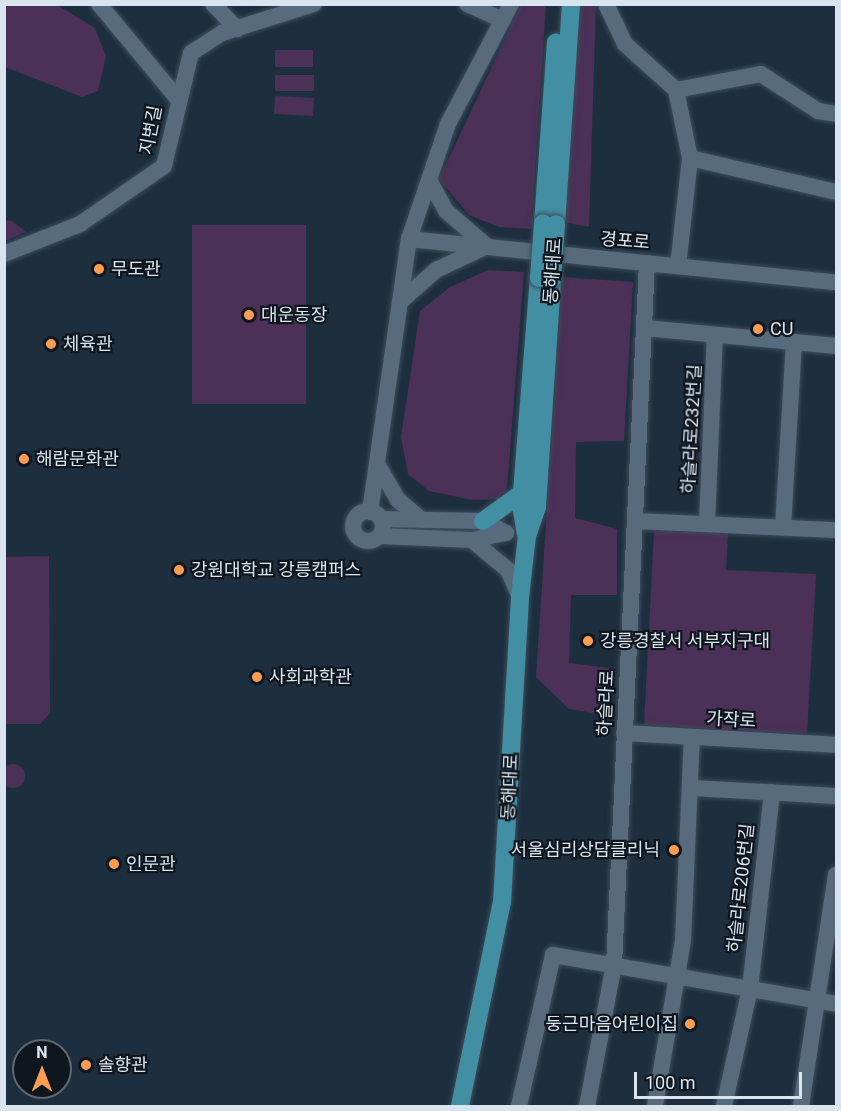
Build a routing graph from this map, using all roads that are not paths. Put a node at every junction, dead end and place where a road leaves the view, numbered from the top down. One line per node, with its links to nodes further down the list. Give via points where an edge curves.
1 (99, 4): 12 (street)
2 (213, 4): 10 (street)
3 (314, 4): 10 (street, 지변길)
4 (467, 4): 9 (street)
5 (511, 4): 9 (street)
6 (559, 4): 17 (main road, 동해대로)
7 (572, 4): 17 (main road, 동해대로)
8 (606, 4): 11 (street, via 625,44)
9 (503, 20): 15 (street, via 448,124)
10 (237, 29): 12 (street, 지변길, via 191,53)
11 (676, 90): 13 (street, via 760,74 818,111); 14 (street)
12 (177, 98): 20 (street, 지변길, via 164,166 80,224)
13 (837, 114)
14 (690, 158): 16 (street); 22 (street)
15 (429, 180): 18 (street); 19 (street, via 446,211)
16 (837, 192)
17 (549, 224): 23 (main road, 동해대로, bridge)
18 (409, 239): 19 (street, 경포로); 25 (street)
19 (489, 248): 21 (street, 경포로); 25 (street, via 467,252 436,270)
20 (4, 254)
21 (647, 262): 22 (street, 경포로); 26 (street, 하슬라로)
22 (678, 266): 24 (street, 경포로)
23 (546, 278): 31 (main road, 동해대로); 40 (main road, 동해대로, via 537,507)
24 (837, 282)
25 (400, 302): 30 (street)
26 (645, 328): 27 (street); 34 (street, 하슬라로)
27 (715, 335): 28 (street); 36 (street, 하슬라로232번길)
28 (794, 342): 29 (street); 37 (street)
29 (837, 346)
30 (378, 467): 32 (street, via 398,500); 35 (street)
31 (522, 493): 33 (main road); 40 (main road, 동해대로)
32 (422, 520): 33 (street); 35 (street)
33 (483, 521): 39 (street)
34 (635, 521): 36 (street); 43 (street, 하슬라로)
35 (377, 522): 41 (street)
36 (707, 524): 37 (street)
37 (783, 527): 38 (street)
38 (837, 530)
39 (506, 533): 40 (street); 41 (street)
40 (527, 536): 42 (main road, 동해대로)
41 (472, 540): 42 (street, via 508,570)
42 (520, 597): 55 (main road, 동해대로, via 502,902)
43 (624, 733): 44 (street, 가작로); 50 (street, 하슬라로)
44 (692, 737): 45 (street, 가작로); 46 (street)
45 (837, 745)
46 (693, 788): 47 (street); 51 (street)
47 (772, 792): 48 (street); 52 (street, 하슬라로206번길)
48 (837, 796)
49 (837, 876): 53 (street)
50 (614, 965): 51 (street); 56 (street, via 553,955); 57 (street, 하슬라로)
51 (678, 978): 52 (street); 58 (street)
52 (750, 990): 53 (street); 59 (street, 하슬라로206번길)
53 (817, 1001): 54 (street); 60 (street)
54 (837, 1004)
55 (460, 1107)
56 (519, 1107)
57 (586, 1107)
58 (655, 1107)
59 (724, 1107)
60 (801, 1107)

